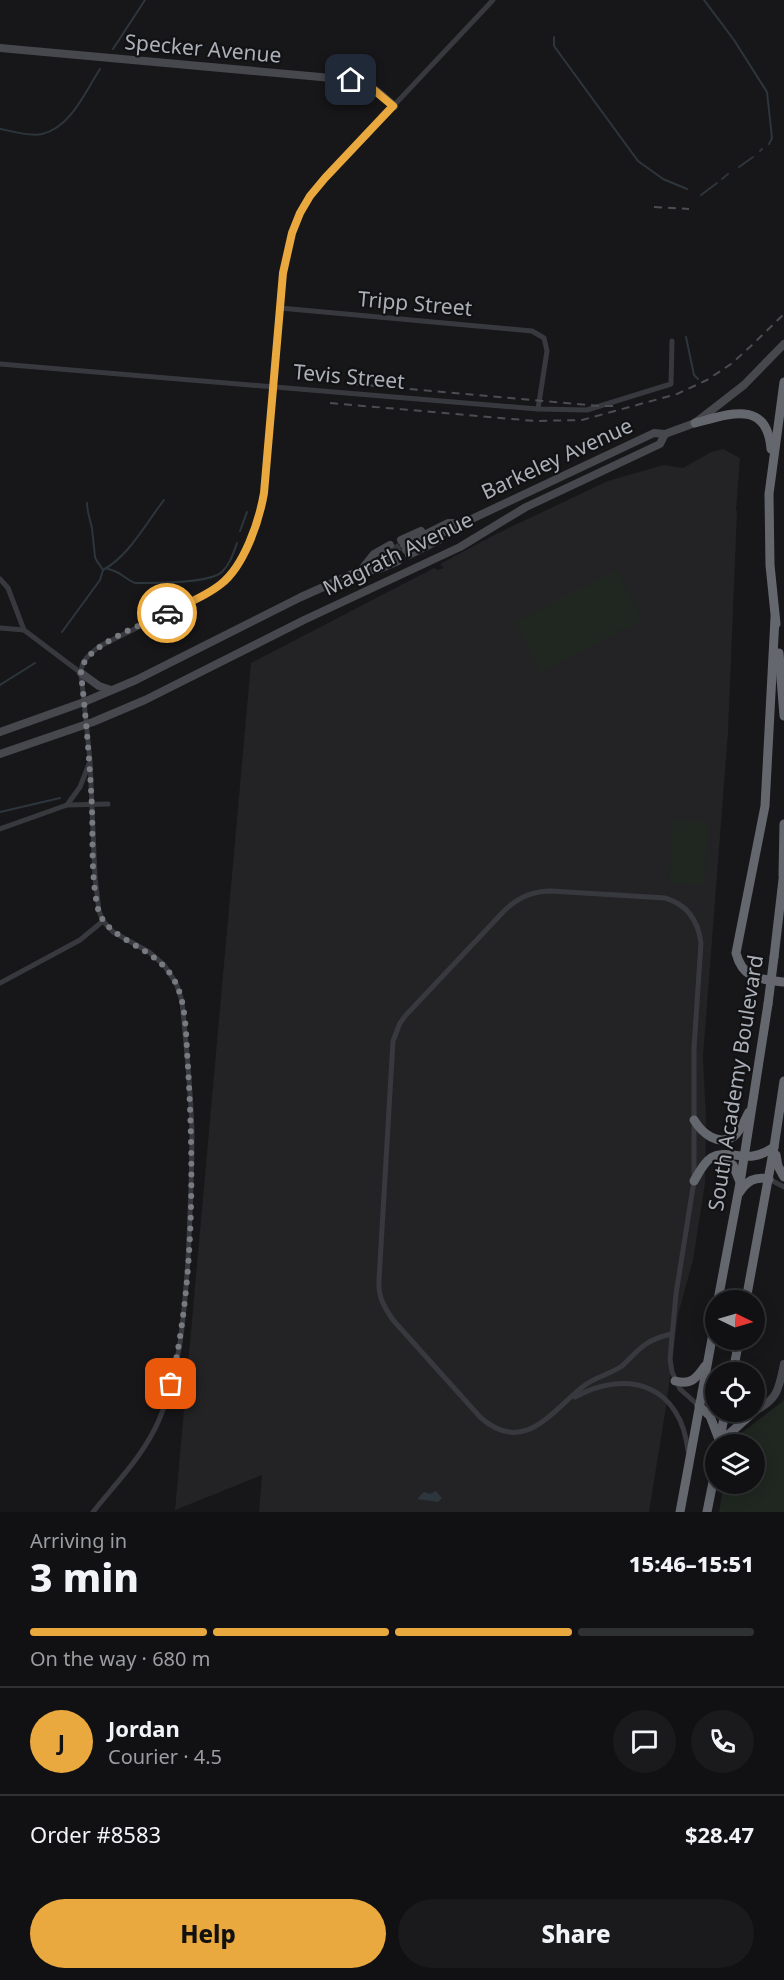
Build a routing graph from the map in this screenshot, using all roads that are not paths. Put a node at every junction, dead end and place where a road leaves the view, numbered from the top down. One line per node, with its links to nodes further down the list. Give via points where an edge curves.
1 (493, 0): 3 (street)
2 (0, 48): 3 (main road, Specker Avenue, via 354,80 368,85)
3 (393, 106): 4 (street, via 321,183 304,207 290,239)
4 (280, 308): 9 (street); 10 (street, Tripp Street, via 532,331 544,338 547,351)
5 (672, 341): 10 (street, Tevis Street, via 671,384 587,410)
6 (784, 344): 11 (main road, Magrath Avenue, via 744,385)
7 (0, 364): 9 (street, Tevis Street)
8 (784, 382): 13 (highway)
9 (273, 388): 10 (street, Tevis Street); 20 (street, via 262,504 235,569 212,591 100,646 86,658)
10 (538, 410)
11 (695, 423): 12 (main road, Magrath Avenue); 13 (highway, via 740,413 759,419 770,435)
12 (665, 434): 14 (main road, Barkeley Avenue, via 654,433); 24 (main road, Magrath Avenue, via 660,444 526,507 460,547 145,700)
13 (772, 468): 17 (highway, via 768,525)
14 (465, 522): 14 (main road, Barkeley Avenue, via 405,548 433,525)
15 (360, 571): 15 (main road, via 374,554 394,553 376,570); 21 (main road)
16 (0, 579): 19 (street, via 8,588)
17 (775, 618): 23 (highway); 36 (highway, via 765,806 736,953 746,973)
18 (0, 628): 19 (street)
19 (24, 630): 20 (street)
20 (81, 673): 21 (main road); 22 (street)
21 (111, 690): 22 (main road)
22 (84, 702): 24 (street); 25 (main road)
23 (784, 716)
24 (87, 724): 26 (main road, Magrath Avenue); 27 (street)
25 (0, 732)
26 (0, 754)
27 (90, 760): 28 (street); 30 (street, via 80,787)
28 (92, 804): 29 (street); 30 (street); 35 (street, via 97,900)
29 (108, 804)
30 (67, 805): 32 (street)
31 (784, 824): 34 (highway)
32 (0, 829)
33 (784, 871): 34 (highway, South Academy Boulevard)
34 (783, 878): 39 (highway, South Academy Boulevard, bridge)
35 (103, 921): 37 (street, via 80,940); 67 (street, via 113,932 158,959 179,990 192,1167 180,1343 168,1396 144,1447)
36 (784, 982)
37 (0, 983)
38 (784, 1081): 41 (highway)
39 (753, 1104): 40 (highway, via 740,1130 728,1139 707,1135); 43 (highway, South Academy Boulevard)
40 (694, 1120): 46 (street); 59 (street, via 701,943 693,918 673,901 654,896 546,891 521,898 399,1026 393,1041 379,1280 383,1305 481,1418 496,1429 530,1430)
41 (774, 1147): 43 (highway, via 761,1155); 44 (highway); 45 (highway)
42 (717, 1155): 43 (highway); 46 (highway, via 704,1164); 47 (highway, via 733,1165)
43 (744, 1156): 47 (highway, South Academy Boulevard)
44 (784, 1177)
45 (769, 1179): 48 (street); 49 (highway, via 749,1181); 51 (highway)
46 (694, 1181): 52 (street)
47 (740, 1182): 49 (highway, South Academy Boulevard)
48 (784, 1187)
49 (738, 1195): 50 (highway, South Academy Boulevard)
50 (720, 1290)
51 (748, 1290)
52 (671, 1334): 57 (street, via 670,1359); 59 (street, via 645,1344 621,1366 592,1380)
53 (784, 1364): 61 (main road, via 780,1386)
54 (705, 1366): 57 (highway, via 692,1381)
55 (705, 1373): 56 (highway)
56 (704, 1378): 58 (highway); 60 (highway)
57 (675, 1381): 60 (street)
58 (705, 1382)
59 (568, 1401): 65 (street, via 595,1388 620,1383 654,1391 676,1412 687,1437)
60 (699, 1406): 63 (highway, via 710,1416); 65 (highway)
61 (765, 1406)
62 (743, 1422): 64 (highway)
63 (717, 1434)
64 (730, 1434)
65 (690, 1462): 68 (highway)
66 (711, 1494): 69 (highway)
67 (93, 1512)
68 (680, 1512)
69 (707, 1512)

